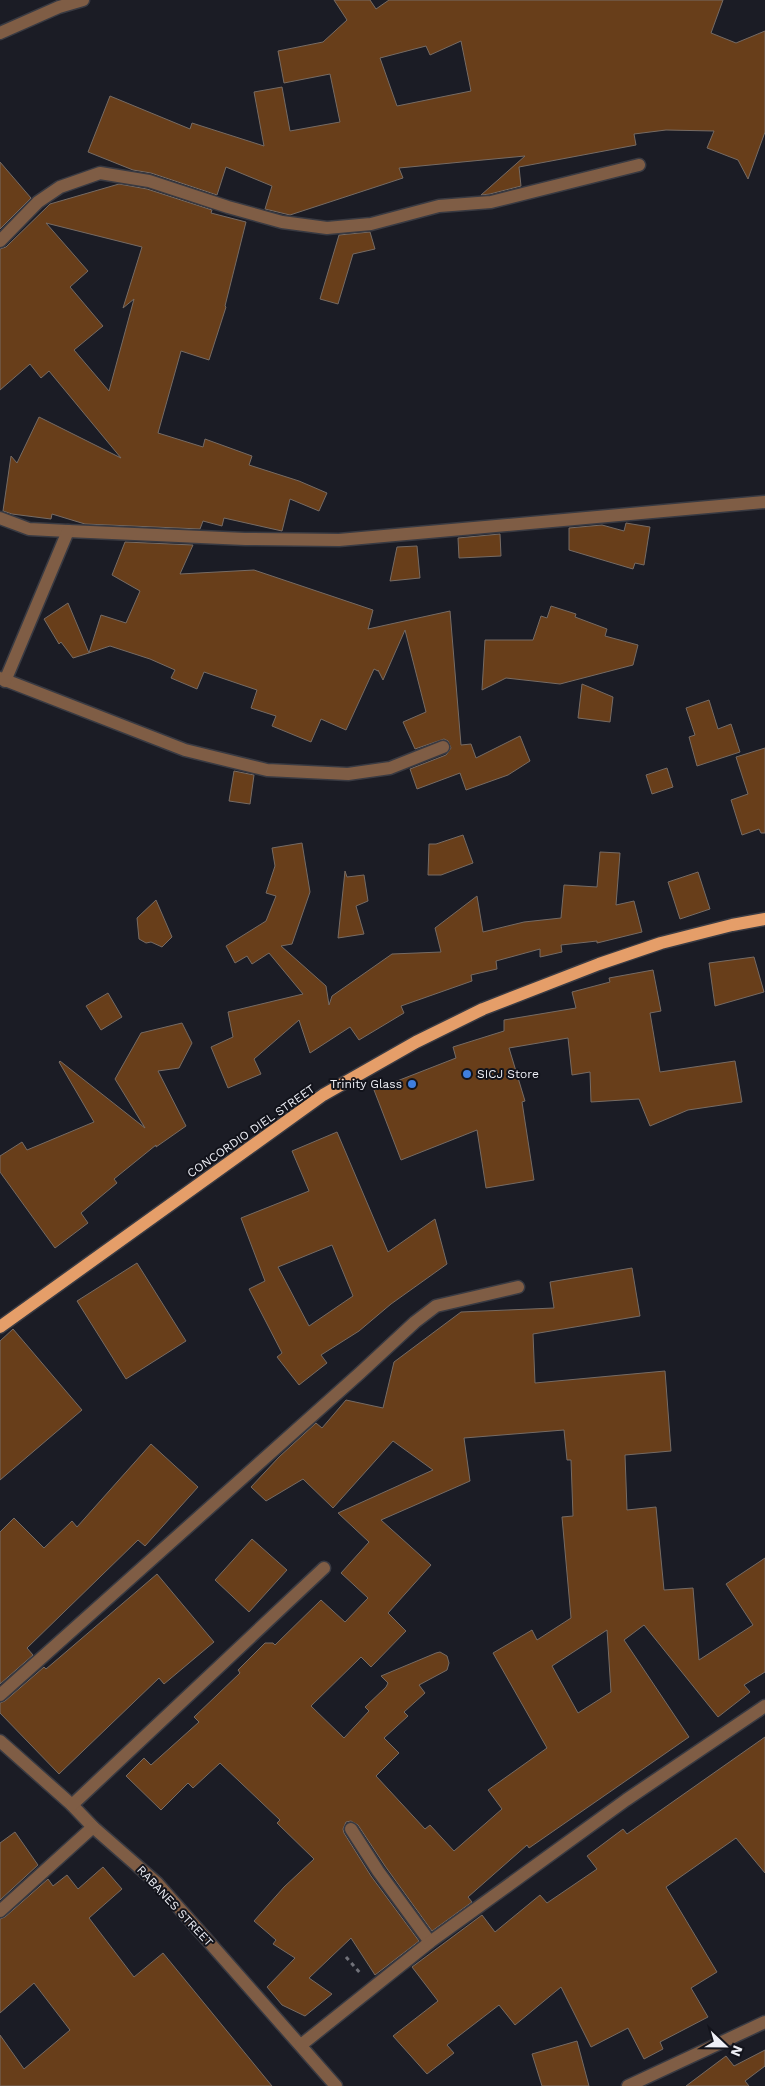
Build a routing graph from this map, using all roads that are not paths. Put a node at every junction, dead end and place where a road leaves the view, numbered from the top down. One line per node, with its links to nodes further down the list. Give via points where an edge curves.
1 (83, 0): 2 (street)
2 (0, 33)
3 (639, 165): 4 (street, via 491,202 439,206 371,224 327,228 282,222 149,181 100,173 60,187 38,202)
4 (0, 241)
5 (765, 502): 7 (street, via 339,540)
6 (0, 518): 7 (street, via 29,529)
7 (68, 531): 8 (street)
8 (2, 679): 9 (street, via 184,750 267,770 348,774 390,768)
9 (443, 747)
10 (765, 919): 12 (main road, CONCORDIO DIEL STREET, via 661,943 599,964 483,1009 416,1042 323,1095)
11 (518, 1287): 14 (street, via 436,1306 415,1322)
12 (0, 1327)
13 (324, 1568): 17 (street)
14 (0, 1695)
15 (765, 1706): 21 (street, via 626,1800)
16 (0, 1741): 17 (street, RABANES STREET)
17 (72, 1805): 18 (street, RABANES STREET)
18 (94, 1827): 20 (street); 23 (street, RABANES STREET, via 157,1883)
19 (351, 1829): 21 (street, via 378,1872)
20 (0, 1911)
21 (430, 1942): 23 (street)
22 (765, 2022): 25 (street)
23 (301, 2045): 24 (street, RABANES STREET)
24 (336, 2086)
25 (628, 2086)

